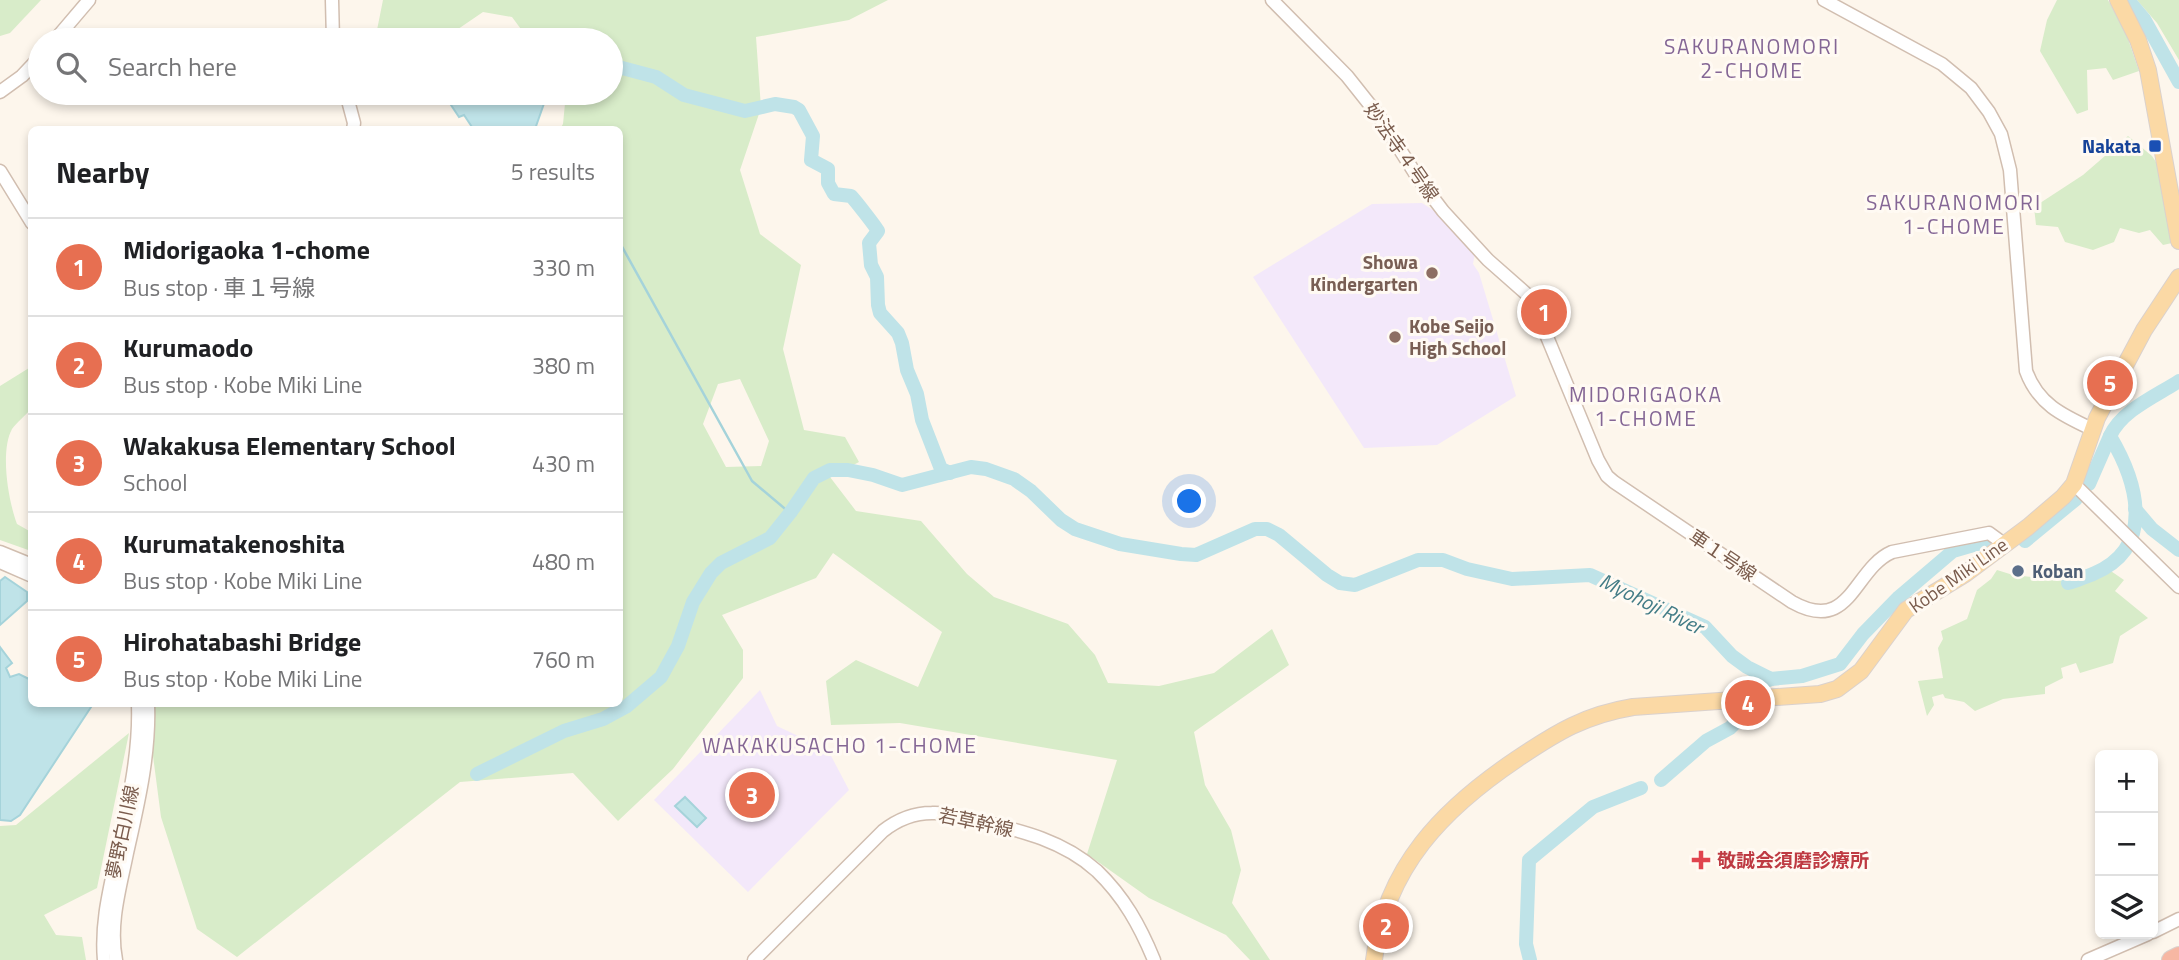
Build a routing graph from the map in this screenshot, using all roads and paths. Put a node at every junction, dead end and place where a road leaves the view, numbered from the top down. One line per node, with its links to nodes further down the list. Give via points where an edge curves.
1 (89, 0): 6 (street)
2 (332, 0): 7 (street)
3 (1272, 0): 16 (street, 妙法寺４号線, via 1347,76 1443,211)
4 (1824, 0): 17 (street, via 1942,64 1971,88 1989,112 2001,134 2010,170 2026,371 2032,387 2049,407)
5 (2118, 0): 14 (main road, via 2148,70)
6 (65, 28)
7 (333, 28)
8 (28, 70): 9 (street)
9 (0, 92)
10 (349, 105): 11 (street)
11 (354, 126)
12 (0, 172): 13 (street)
13 (28, 217)
14 (2179, 241)
15 (2179, 277): 17 (main road, Kobe Miki Line, via 2144,330)
16 (1534, 303): 19 (street, 車１号線, via 1608,476 1802,607 1816,611 1833,607 1854,593 1878,559 1892,552 1989,533)
17 (2092, 429): 18 (main road, Kobe Miki Line)
18 (2074, 484): 19 (main road, Kobe Miki Line); 24 (street)
19 (2011, 539): 35 (main road, Kobe Miki Line, via 1906,610 1861,671 1837,689 1603,712 1528,751 1473,790 1423,839 1387,908)
20 (0, 552): 22 (street)
21 (0, 562): 23 (street)
22 (28, 563)
23 (28, 574)
24 (2179, 587)
25 (138, 707): 31 (street, 夢野白川線, via 135,766 105,914)
26 (148, 707): 32 (street, 夢野白川線, via 148,745 115,914)
27 (2179, 919): 28 (street)
28 (2158, 930)
29 (2137, 939): 36 (street)
30 (2179, 956): 37 (highway)
31 (104, 960)
32 (116, 960)
33 (754, 960): 34 (street, 若草幹線, via 883,831 906,817 934,813 1031,834 1076,855 1121,897)
34 (1154, 960)
35 (1374, 960)
36 (2088, 960)
37 (2171, 960)

